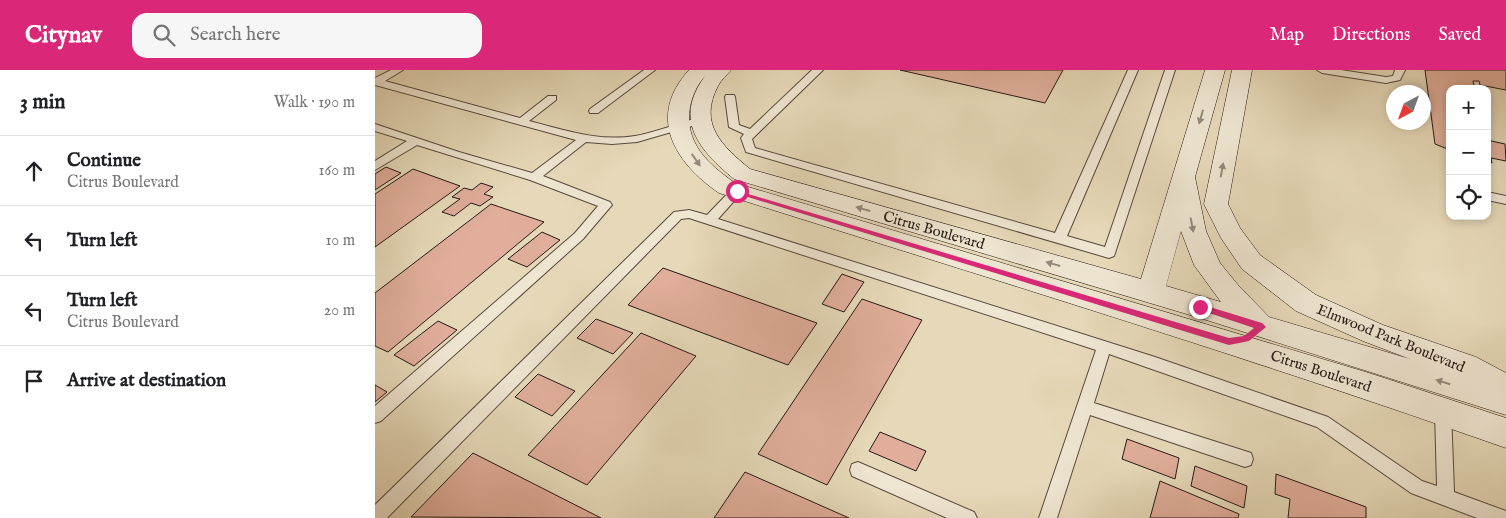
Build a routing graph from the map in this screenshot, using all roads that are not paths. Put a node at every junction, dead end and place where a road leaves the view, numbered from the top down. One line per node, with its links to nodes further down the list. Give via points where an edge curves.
1 (398, 70): 12 (lane)
2 (650, 70): 15 (lane)
3 (700, 70): 17 (street, Citrus Boulevard, via 682,96)
4 (721, 70): 17 (street, Citrus Boulevard, via 710,79 700,111)
5 (818, 70): 19 (lane)
6 (1133, 70): 30 (lane)
7 (1170, 70): 30 (lane, via 1109,253)
8 (1215, 70): 25 (street, one-way to 25)
9 (1242, 70): 33 (street, Elmwood Park Boulevard, one-way to 9, via 1251,262 1216,204)
10 (1322, 70): 11 (lane, via 1386,80 1397,78)
11 (1400, 70)
12 (375, 82): 16 (lane)
13 (730, 97): 19 (lane, via 733,126)
14 (553, 98): 16 (lane)
15 (594, 111)
16 (521, 122): 21 (lane)
17 (691, 123): 21 (lane, via 637,139 612,142); 26 (street, Citrus Boulevard, one-way to 26, via 681,138 698,165 727,188); 32 (street, Citrus Boulevard, one-way to 17, via 742,174)
18 (380, 129): 20 (lane); 22 (lane)
19 (752, 133): 30 (lane, via 747,138 750,150)
20 (375, 138)
21 (583, 139): 24 (lane)
22 (415, 141): 23 (lane); 24 (lane)
23 (375, 166)
24 (534, 177): 44 (lane, via 606,205 579,236)
25 (1184, 177): 31 (street); 35 (street, one-way to 35, via 1193,232 1209,268)
26 (737, 191): 29 (lane); 36 (street, Citrus Boulevard)
27 (1491, 197): 28 (lane)
28 (1506, 200)
29 (709, 221): 37 (lane); 49 (lane, via 689,214 678,216)
30 (1059, 239)
31 (1160, 259): 32 (street, via 1137,273 1117,276); 34 (street)
32 (1086, 274): 34 (street, Citrus Boulevard)
33 (1270, 278): 35 (street, via 1272,312); 39 (street, Elmwood Park Boulevard, via 1306,304 1373,333 1465,366)
34 (1150, 293): 35 (street, Citrus Boulevard)
35 (1262, 327): 36 (street, via 1246,339); 38 (street, via 1282,342); 40 (street, Citrus Boulevard, one-way to 35)
36 (1229, 342): 38 (street, Citrus Boulevard)
37 (1104, 348): 41 (lane); 48 (lane, via 1322,422 1417,487)
38 (1369, 386): 42 (street, Citrus Boulevard)
39 (1506, 389)
40 (1506, 401)
41 (1085, 407): 46 (lane); 51 (lane)
42 (1443, 411): 43 (street, via 1462,403); 45 (street, Citrus Boulevard); 48 (lane)
43 (1506, 414)
44 (375, 416)
45 (1506, 433)
46 (1245, 459)
47 (858, 470): 50 (lane)
48 (1446, 498): 52 (lane)
49 (375, 517)
50 (968, 518)
51 (1047, 518)
52 (1501, 518)

